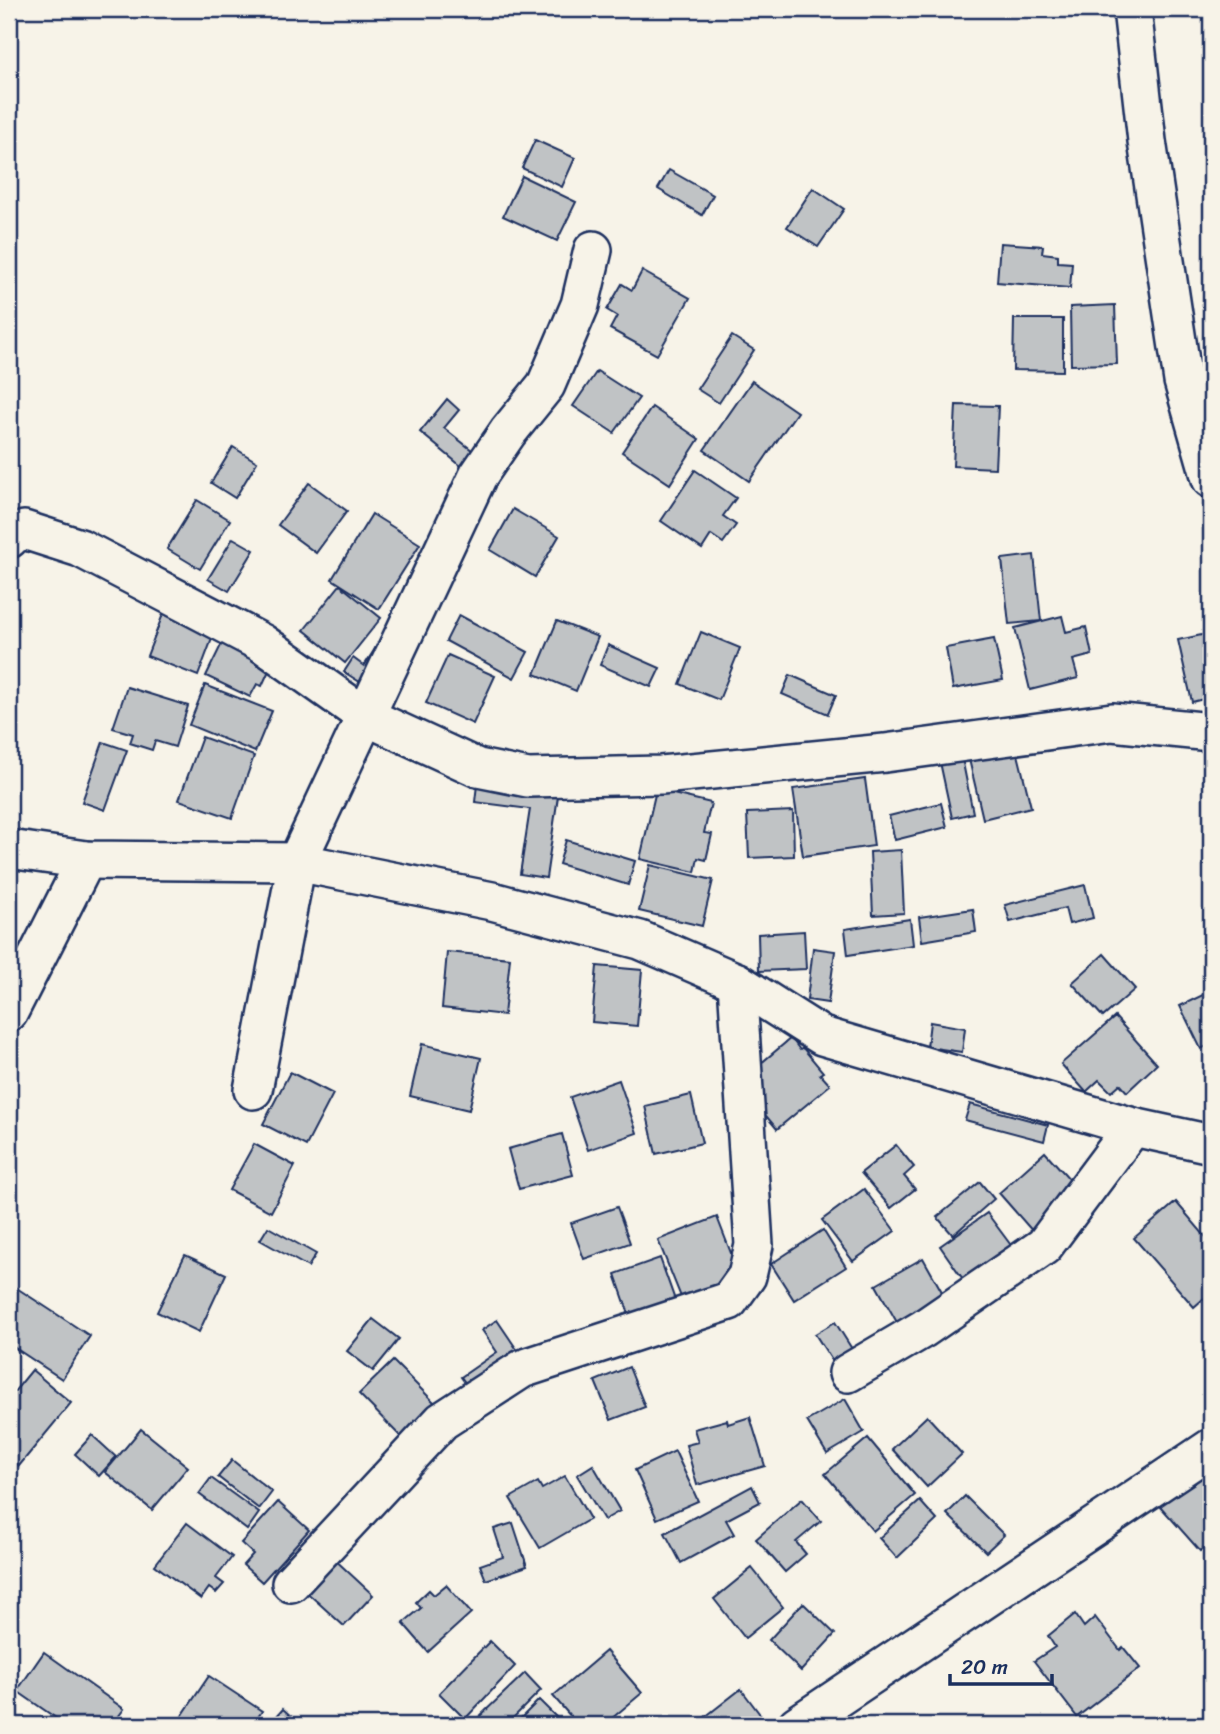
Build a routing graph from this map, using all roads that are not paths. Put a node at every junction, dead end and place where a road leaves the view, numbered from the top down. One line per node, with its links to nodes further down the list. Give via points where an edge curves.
1 (1132, 9): 3 (street, via 1183,381)
2 (593, 250): 5 (street, via 580,304 545,385 478,476)
3 (1211, 478)
4 (9, 538): 5 (street, via 24,530 80,548 262,643)
5 (365, 716): 6 (street, via 478,768 528,778 661,775 885,753 1112,722); 9 (street)
6 (1211, 732)
7 (9, 849): 8 (street)
8 (86, 860): 9 (street); 11 (street)
9 (297, 862): 10 (street, via 492,901 640,940); 12 (street)
10 (737, 982): 13 (street, via 822,1036); 17 (street, via 754,1245 747,1276 729,1301 522,1369 442,1421)
11 (9, 1012)
12 (253, 1090)
13 (1133, 1128): 14 (street); 15 (street, via 1044,1246 923,1329)
14 (1211, 1143)
15 (848, 1373)
16 (1211, 1448): 18 (street)
17 (291, 1583)
18 (797, 1725)

